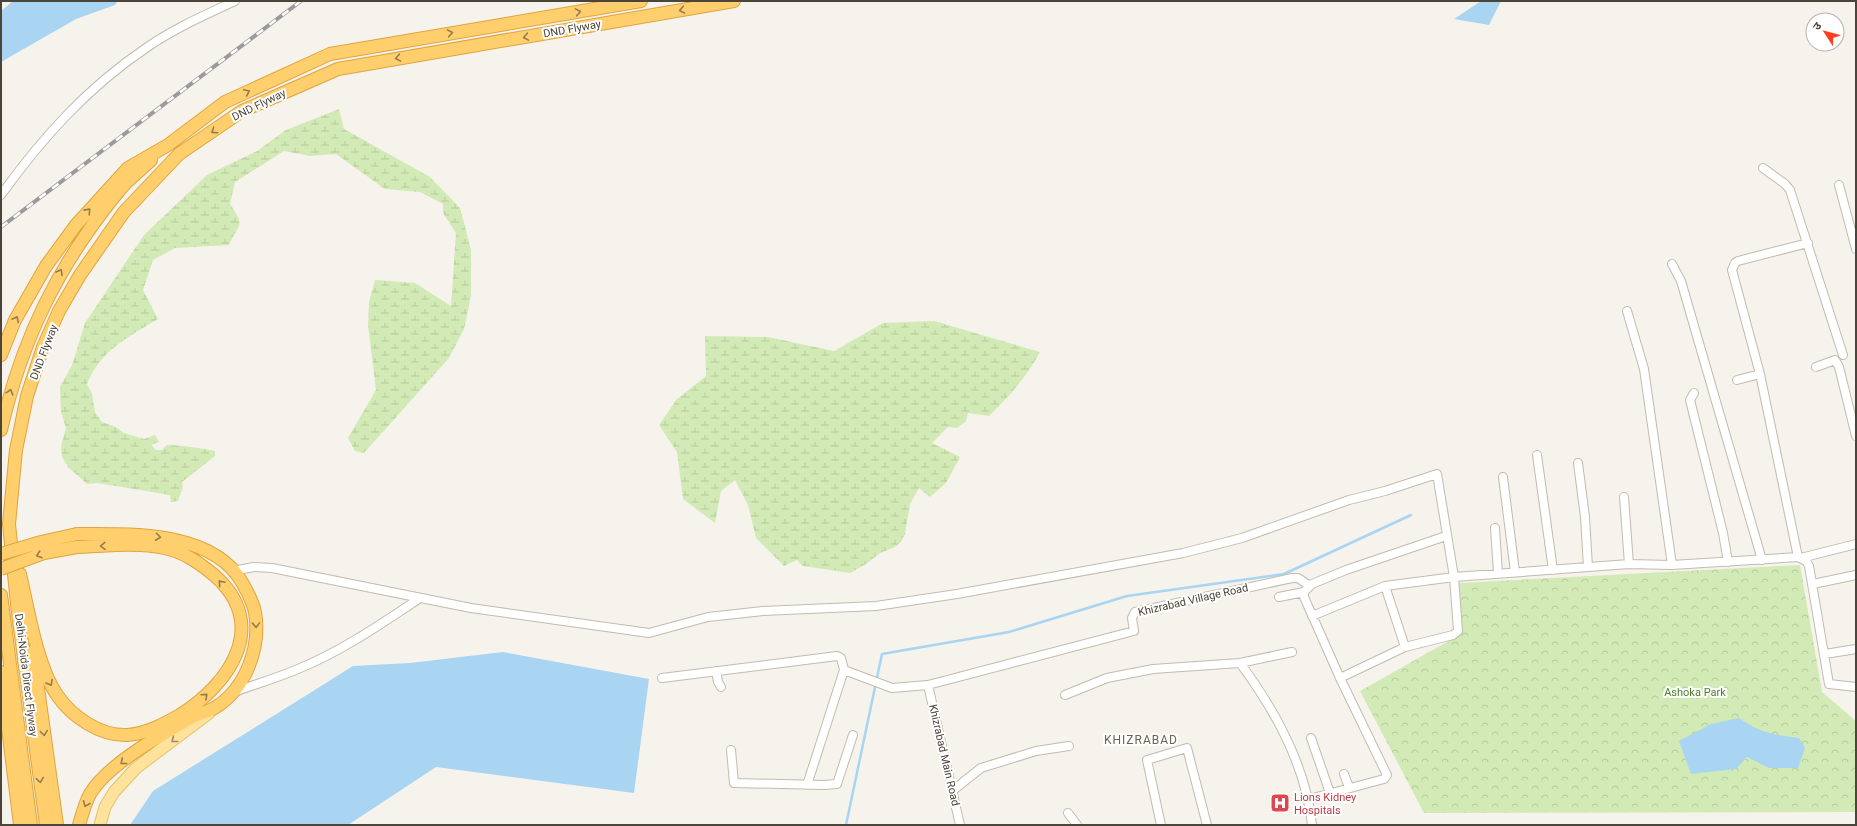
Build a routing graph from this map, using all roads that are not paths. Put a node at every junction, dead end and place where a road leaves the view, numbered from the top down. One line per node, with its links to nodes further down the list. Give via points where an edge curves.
1 (234, 1): 7 (street, via 146,48 83,98 50,131)
2 (640, 1): 4 (highway, DND Flyway, one-way to 2, via 225,102 330,54)
3 (734, 1): 24 (highway, DND Flyway, one-way to 24, via 338,69 242,111 179,154 124,212 80,275 59,311 27,396 16,450)
4 (168, 145): 12 (highway, one-way to 4, via 15,320 46,266 76,225 128,168); 18 (highway, one-way to 4, via 10,391 29,338 45,300 64,265 118,191)
5 (1763, 168): 8 (street, via 1790,190)
6 (1839, 185): 9 (street)
7 (1, 195)
8 (1808, 243): 13 (street); 15 (street, via 1738,260 1733,266 1732,274)
9 (1856, 249)
10 (1672, 264): 30 (street, via 1681,281)
11 (1627, 311): 33 (street, via 1644,370)
12 (1, 355)
13 (1843, 355)
14 (1816, 368): 19 (street, via 1835,360)
15 (1760, 374): 16 (street); 29 (street)
16 (1737, 380)
17 (1694, 393): 31 (street, via 1690,400)
18 (1, 430)
19 (1856, 436)
20 (1537, 455): 37 (street)
21 (1578, 463): 34 (street)
22 (1503, 477): 38 (street)
23 (1624, 497): 32 (street)
24 (9, 524): 47 (highway); 79 (highway, Delhi-Noida Direct Flyway, one-way to 79)
25 (1495, 528): 39 (street)
26 (1446, 536): 41 (street); 44 (street, via 1346,570); 48 (street, via 1438,474 1348,500 1242,538 1183,553 876,606 763,611 708,618 648,633 471,608)
27 (1856, 544): 29 (street)
28 (1, 554): 36 (highway, one-way to 36, bridge, via 77,534 138,535 179,540 212,554)
29 (1799, 558): 30 (street); 42 (street, via 1808,564)
30 (1762, 560): 31 (street)
31 (1728, 562): 33 (street)
32 (1630, 564): 33 (street); 34 (street)
33 (1672, 566)
34 (1588, 567): 37 (street)
35 (1, 569): 47 (highway, one-way to 35, bridge, via 46,676 57,696 76,715 101,730 126,735 138,734 165,724 196,705 225,676 240,638 240,614 236,603 220,581 196,560 164,548 128,544 77,547 44,553)
36 (232, 570): 48 (street, via 272,568); 63 (highway, one-way to 63, via 250,598 255,611 256,626 250,662)
37 (1553, 570): 38 (street)
38 (1515, 572): 39 (street)
39 (1498, 573): 41 (street)
40 (1856, 575): 42 (street)
41 (1454, 577): 43 (street); 50 (street, via 1458,631 1453,635)
42 (1813, 584): 53 (street)
43 (1385, 586): 49 (street); 50 (street)
44 (1307, 589): 46 (street); 49 (street, via 1304,597); 60 (street, Khizrabad Village Road, via 1298,578 1292,578 1135,612 1132,618 1134,631)
45 (1, 595): 78 (highway, Delhi-Noida Direct Flyway)
46 (1279, 597)
47 (26, 598): 80 (highway, one-way to 80)
48 (420, 598): 63 (street, via 322,658)
49 (1312, 616): 59 (street)
50 (1405, 647): 59 (street)
51 (1856, 649): 53 (street)
52 (1292, 652): 54 (street)
53 (1825, 654): 62 (street, via 1829,684)
54 (1240, 663): 64 (street, via 1153,669 1106,678); 75 (street, via 1267,702 1286,739)
55 (844, 670): 56 (street, via 837,656); 60 (street, via 879,684 897,688); 71 (street)
56 (716, 671): 58 (street); 61 (street)
57 (1, 672): 77 (highway)
58 (662, 678)
59 (1340, 678): 72 (street, via 1387,774 1384,779)
60 (928, 685): 73 (street, Khizrabad Main Road)
61 (721, 687)
62 (1856, 687)
63 (234, 692): 65 (highway)
64 (1065, 695)
65 (216, 707): 81 (highway, one-way to 81, via 146,744 97,784); 82 (main road, one-way to 82, via 136,768 114,792 105,807)
66 (854, 735): 71 (street, via 837,784)
67 (1311, 738): 74 (street)
68 (1069, 746): 73 (street, via 1036,751 981,768)
69 (731, 750): 71 (street, via 734,783)
70 (1344, 774): 72 (street)
71 (807, 785)
72 (1349, 787): 74 (street)
73 (952, 791): 83 (street, Khizrabad Main Road)
74 (1330, 792): 75 (street)
75 (1309, 799): 87 (street)
76 (1068, 813): 84 (street)
77 (20, 825)
78 (32, 825)
79 (46, 825)
80 (57, 825)
81 (79, 825)
82 (100, 825)
83 (960, 825)
84 (1077, 825)
85 (1161, 825): 86 (street, via 1147,760 1186,748)
86 (1207, 825)
87 (1312, 825)

